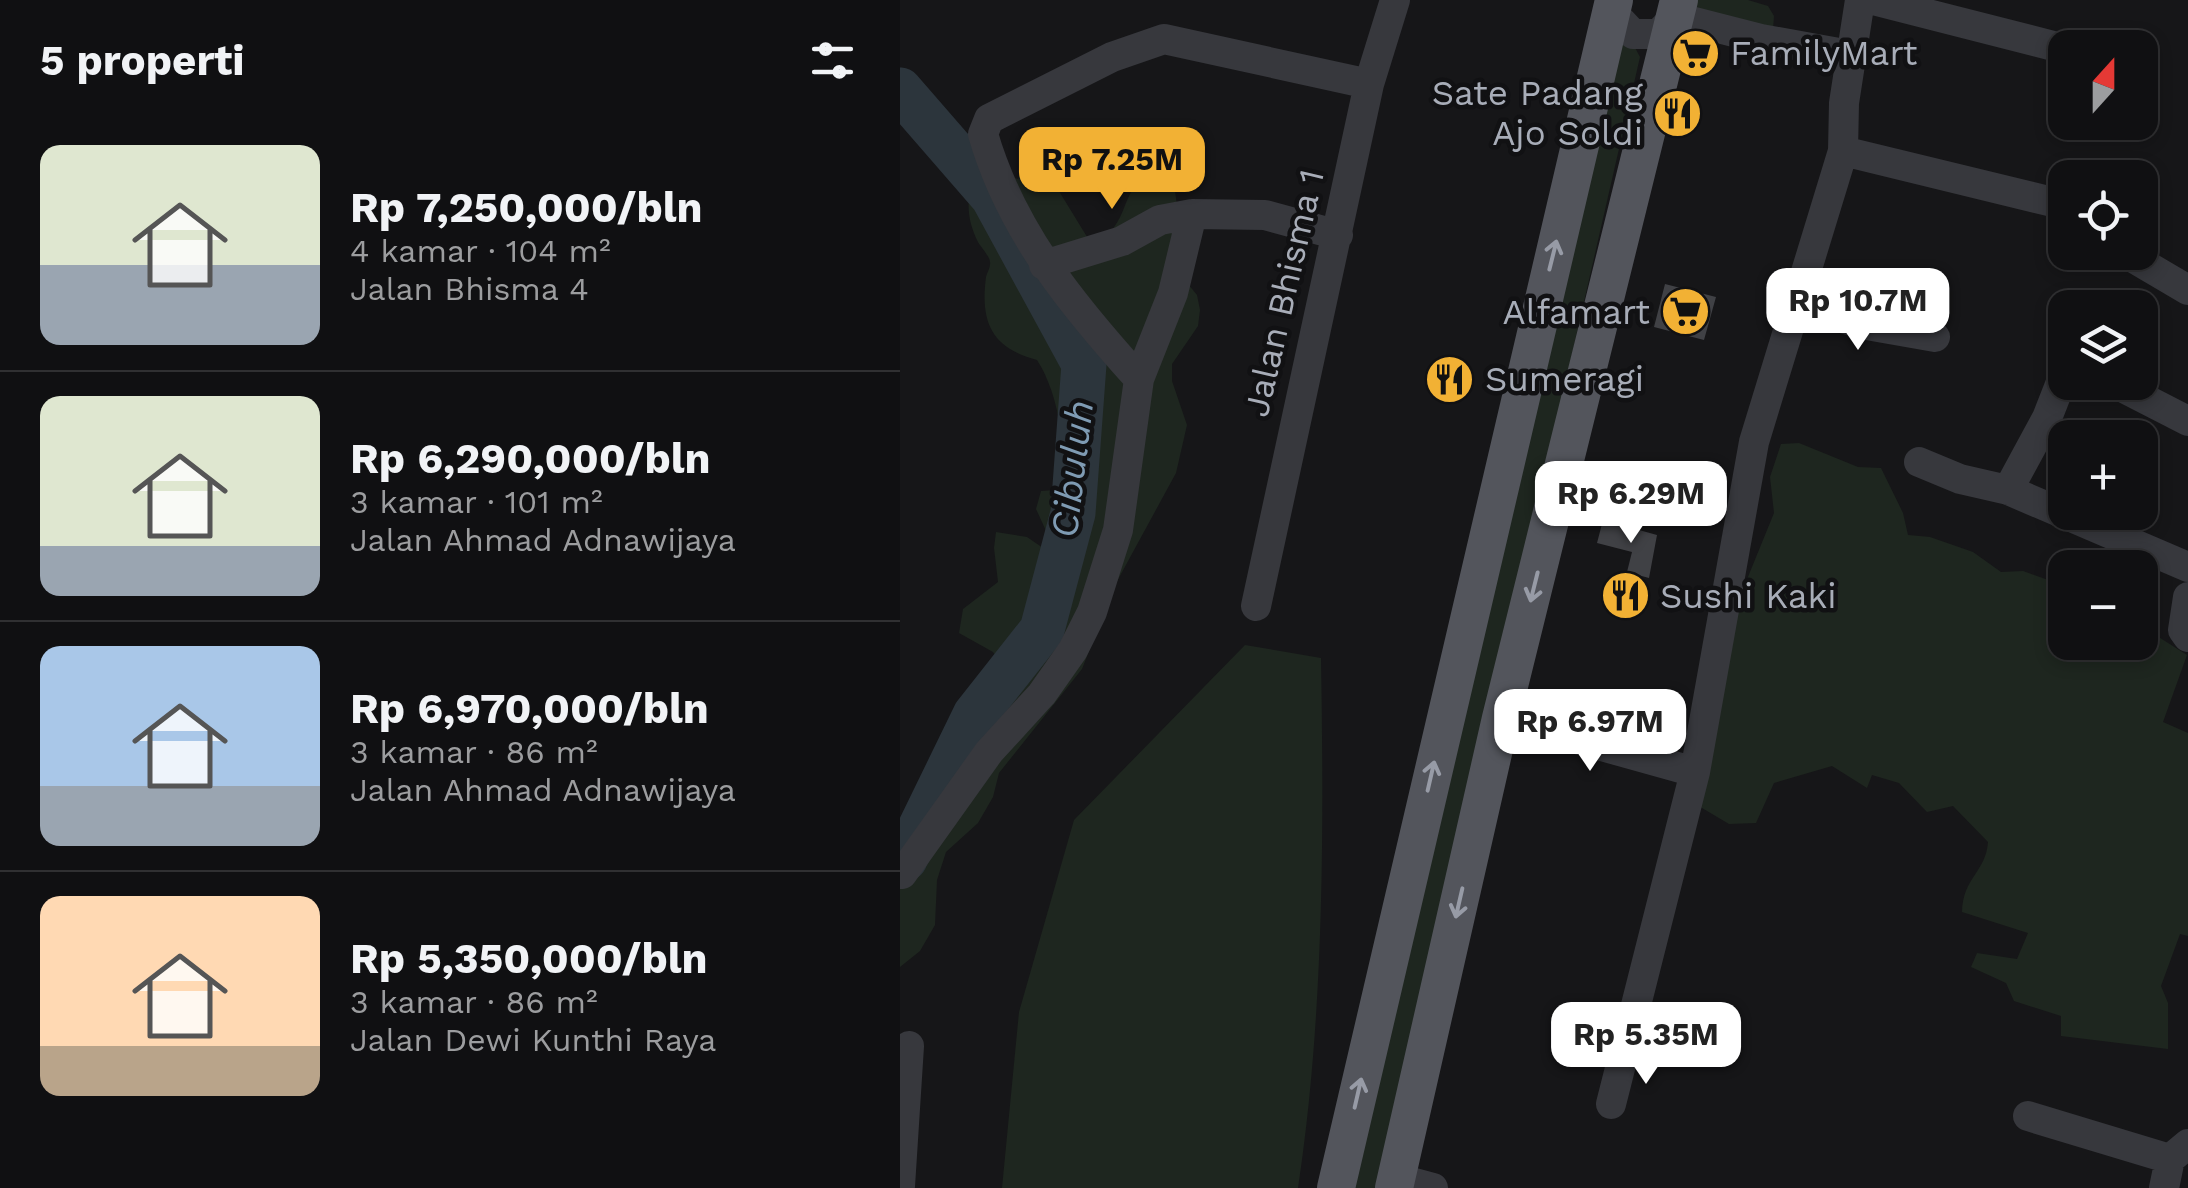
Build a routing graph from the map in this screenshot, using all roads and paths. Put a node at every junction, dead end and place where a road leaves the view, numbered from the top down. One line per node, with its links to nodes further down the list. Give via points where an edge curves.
1 (1395, 0): 8 (street, Jalan Bhisma 1)
2 (1860, 0): 7 (street)
3 (1874, 0): 6 (street)
4 (1612, 1): 5 (street, via 1622,26 1645,37 1658,34); 37 (main road, one-way to 4)
5 (1674, 6): 7 (street, via 1761,39); 28 (main road, one-way to 28)
6 (2048, 45)
7 (1850, 55): 9 (street)
8 (1369, 84): 12 (street, Jalan Bhisma 1); 13 (street, via 1164,39 1112,57 989,119 983,134 993,169)
9 (1843, 151): 10 (street); 16 (street)
10 (2048, 201)
11 (1192, 214): 12 (street, via 1265,216); 13 (street); 18 (street, via 1174,293)
12 (1338, 234): 26 (street, Jalan Bhisma 1)
13 (1044, 265): 18 (street)
14 (2154, 270): 15 (street)
15 (2188, 290)
16 (1797, 304): 17 (street); 29 (street, via 1754,442)
17 (1935, 337)
18 (1139, 379): 30 (street, via 1118,530 1092,612 1042,694 989,752)
19 (2054, 400): 23 (street)
20 (2147, 400): 21 (street)
21 (2188, 421)
22 (1919, 462): 23 (street)
23 (2008, 490): 24 (street)
24 (2188, 566)
25 (2188, 597): 27 (street, via 2182,630)
26 (1256, 606)
27 (2188, 636)
28 (1501, 718): 29 (street); 35 (main road, one-way to 35)
29 (1694, 772): 32 (street)
30 (902, 874)
31 (912, 1045): 36 (street)
32 (1611, 1104)
33 (2028, 1116): 34 (street)
34 (2174, 1164)
35 (1395, 1183): 38 (street)
36 (900, 1186)
37 (1336, 1188)
38 (1432, 1188)

